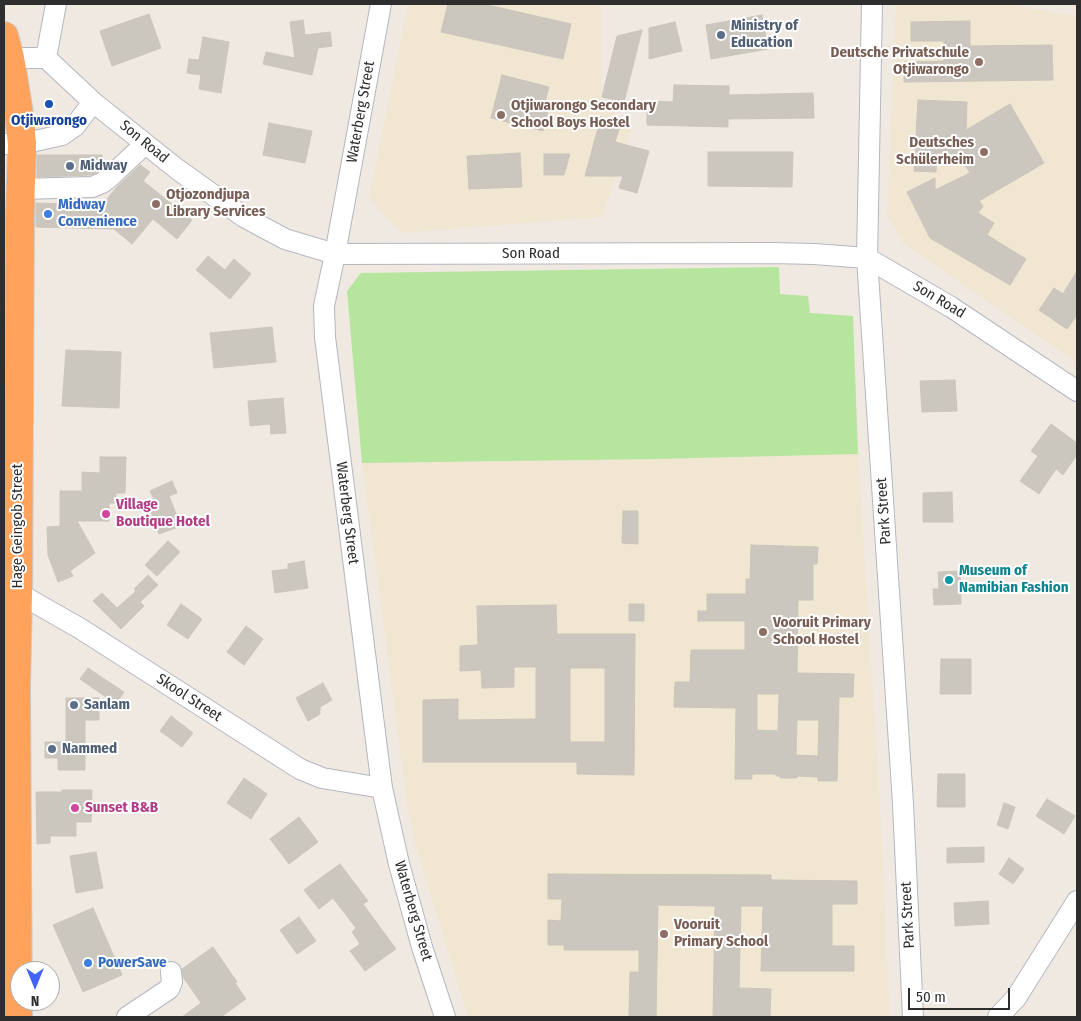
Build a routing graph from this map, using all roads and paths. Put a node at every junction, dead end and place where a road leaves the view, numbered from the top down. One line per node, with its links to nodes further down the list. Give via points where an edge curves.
1 (56, 4): 5 (street)
2 (381, 4): 10 (street, Waterberg Street)
3 (872, 4): 11 (street, Park Street)
4 (6, 51): 5 (street); 7 (highway, Hage Geingob Street, via 20,114)
5 (46, 58): 6 (street, Son Road)
6 (94, 102): 7 (street, via 75,126 62,135); 8 (street, Son Road)
7 (13, 144): 9 (highway, Hage Geingob Street)
8 (145, 144): 9 (street, via 102,183); 10 (street, Son Road, via 244,217 286,239)
9 (15, 206): 13 (highway, Hage Geingob Street)
10 (335, 254): 11 (street, Son Road, via 773,253); 15 (street, Waterberg Street, via 324,306 325,337)
11 (867, 258): 12 (street, Son Road, via 951,307); 21 (street, Park Street, via 903,804)
12 (1077, 391)
13 (11, 592): 14 (highway, Hage Geingob Street); 15 (street, Skool Street, via 81,629 300,769 322,778)
14 (10, 688): 18 (highway, Hage Geingob Street)
15 (382, 788): 20 (street, Waterberg Street, via 422,947)
16 (1077, 901): 22 (street, via 1016,998)
17 (171, 972): 19 (street, via 169,989)
18 (18, 1017)
19 (127, 1017)
20 (445, 1017)
21 (913, 1017)
22 (998, 1017)

